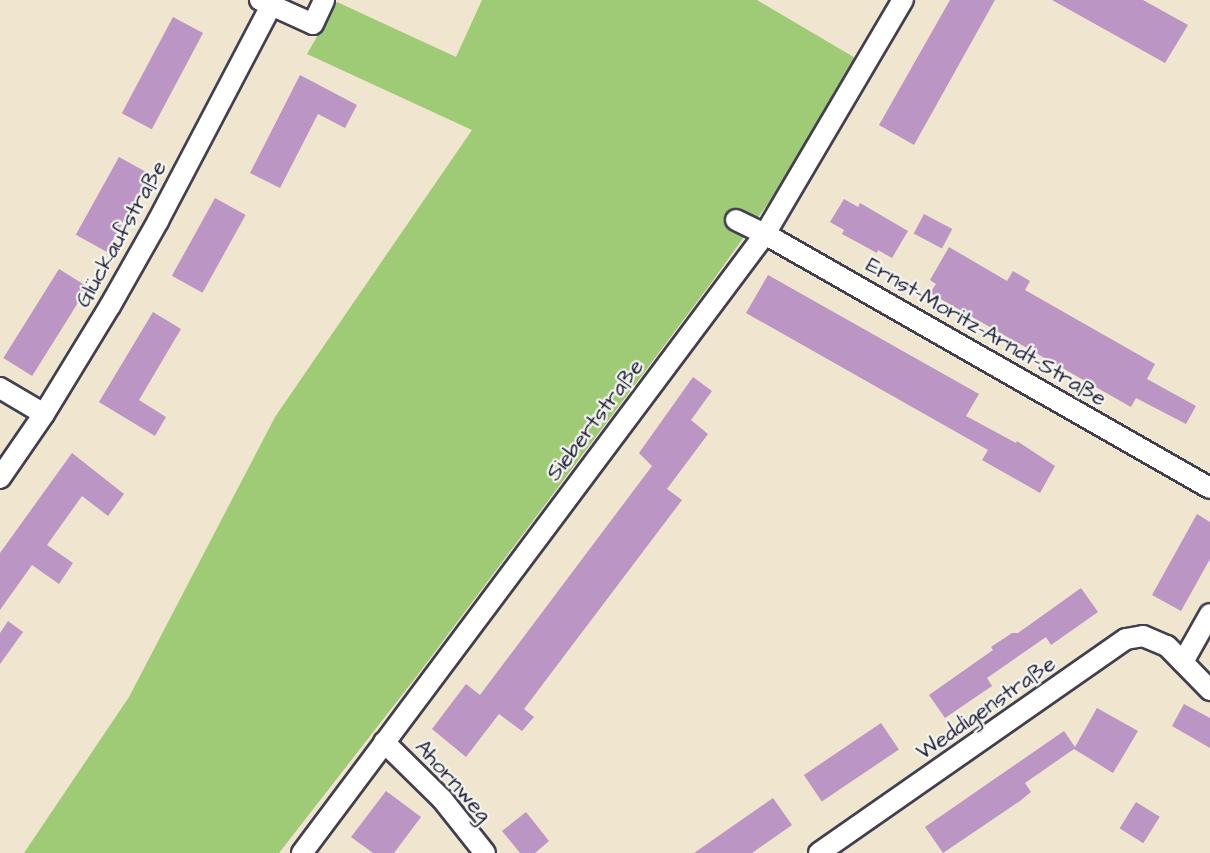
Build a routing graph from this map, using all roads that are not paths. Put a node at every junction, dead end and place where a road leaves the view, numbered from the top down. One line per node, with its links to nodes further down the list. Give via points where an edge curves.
1 (324, 0): 3 (street, via 313,24)
2 (903, 0): 5 (street, Siebertstraße)
3 (265, 3): 7 (street, Glückaufstraße, via 158,221)
4 (736, 220): 5 (street, Ernst-Moritz-Arndt-Straße)
5 (765, 234): 9 (street, Ernst-Moritz-Arndt-Straße); 13 (street, Siebertstraße)
6 (0, 388): 7 (street)
7 (44, 414): 8 (street, Glückaufstraße)
8 (0, 478)
9 (1210, 488)
10 (1210, 614): 11 (street)
11 (1183, 662): 12 (street, Weddigenstraße); 16 (street, Weddigenstraße, via 1167,646 1143,636 1126,639)
12 (1210, 690)
13 (384, 742): 14 (street, Siebertstraße); 15 (street, Ahornweg, via 442,799)
14 (302, 853)
15 (485, 853)
16 (819, 853)

